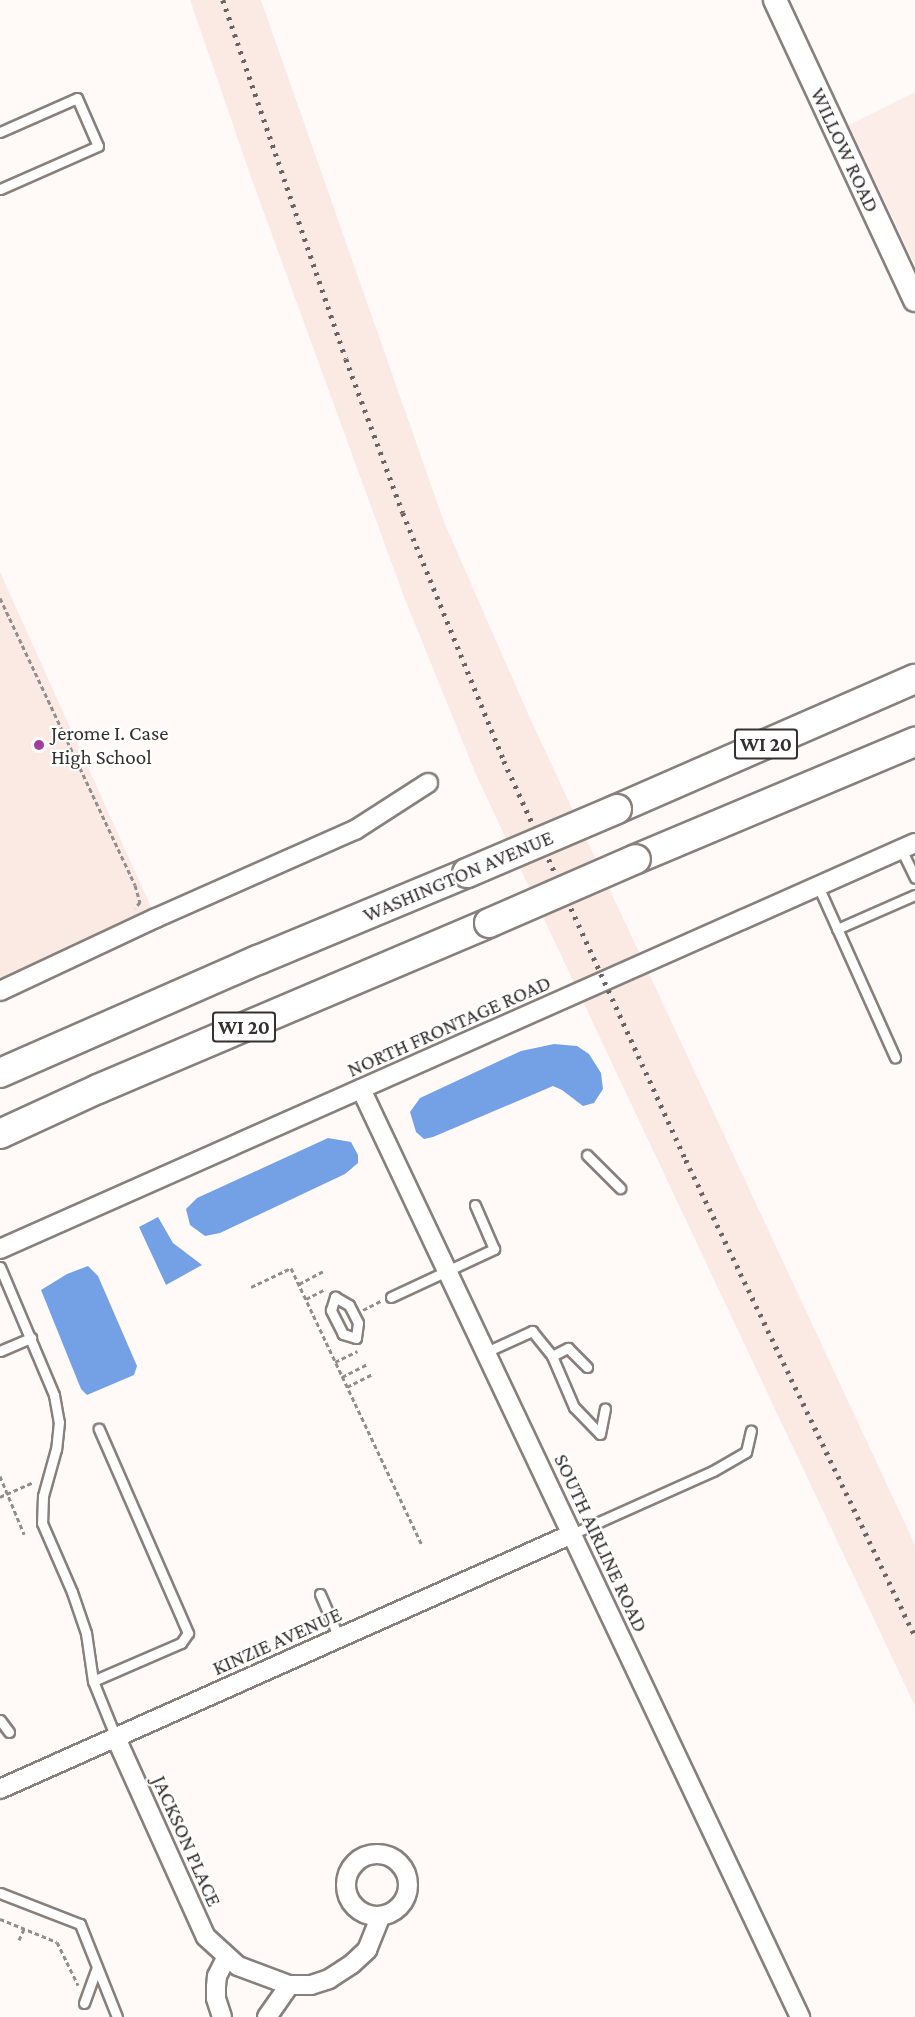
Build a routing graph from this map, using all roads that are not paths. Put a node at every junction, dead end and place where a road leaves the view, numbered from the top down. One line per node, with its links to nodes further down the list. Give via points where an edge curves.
1 (774, 0): 4 (street, WILLOW ROAD)
2 (0, 132): 3 (lane, via 77,99 98,146)
3 (0, 189)
4 (915, 300)
5 (915, 679): 15 (main road, WASHINGTON AVENUE / WI 20, bridge)
6 (915, 742): 17 (main road, WI 20, bridge)
7 (428, 783): 13 (street, via 355,830)
8 (908, 846): 9 (lane); 10 (street, NORTH FRONTAGE ROAD)
9 (915, 878)
10 (818, 886): 12 (lane); 16 (street, NORTH FRONTAGE ROAD)
11 (915, 896): 12 (lane)
12 (837, 929): 14 (lane)
13 (0, 991)
14 (895, 1057)
15 (0, 1073)
16 (361, 1089): 21 (street, NORTH FRONTAGE ROAD); 23 (street, SOUTH AIRLINE ROAD)
17 (0, 1134)
18 (587, 1155): 19 (lane)
19 (620, 1188)
20 (475, 1205): 23 (lane, via 494,1249)
21 (0, 1249)
22 (0, 1267): 25 (lane)
23 (447, 1271): 24 (lane); 27 (street, SOUTH AIRLINE ROAD)
24 (391, 1297)
25 (31, 1338): 26 (lane); 36 (lane, via 54,1395 59,1422 43,1496 42,1523 86,1633)
26 (0, 1351)
27 (486, 1352): 28 (lane, via 532,1331); 33 (street, SOUTH AIRLINE ROAD)
28 (552, 1356): 29 (lane, via 568,1348); 30 (lane, via 574,1407 600,1434)
29 (587, 1367)
30 (605, 1408)
31 (99, 1429): 36 (lane, via 188,1633 181,1643)
32 (751, 1431): 33 (lane, via 746,1452)
33 (572, 1534): 35 (street, KINZIE AVENUE); 50 (street, SOUTH AIRLINE ROAD)
34 (320, 1594): 35 (lane)
35 (339, 1638): 39 (street, KINZIE AVENUE)
36 (93, 1681): 39 (lane)
37 (0, 1720): 38 (lane)
38 (9, 1732)
39 (116, 1738): 40 (street, KINZIE AVENUE); 43 (street, JACKSON PLACE, via 206,1937)
40 (0, 1789)
41 (0, 1893): 44 (lane, via 80,1924)
42 (381, 1916): 45 (street, JACKSON PLACE, via 367,1950 352,1964 329,1979)
43 (227, 1956): 45 (street, JACKSON PLACE, via 238,1966); 48 (street, via 216,1987)
44 (97, 1967): 46 (lane); 47 (lane)
45 (289, 1985): 49 (street)
46 (84, 2003)
47 (117, 2017)
48 (222, 2017)
49 (267, 2017)
50 (800, 2017)

